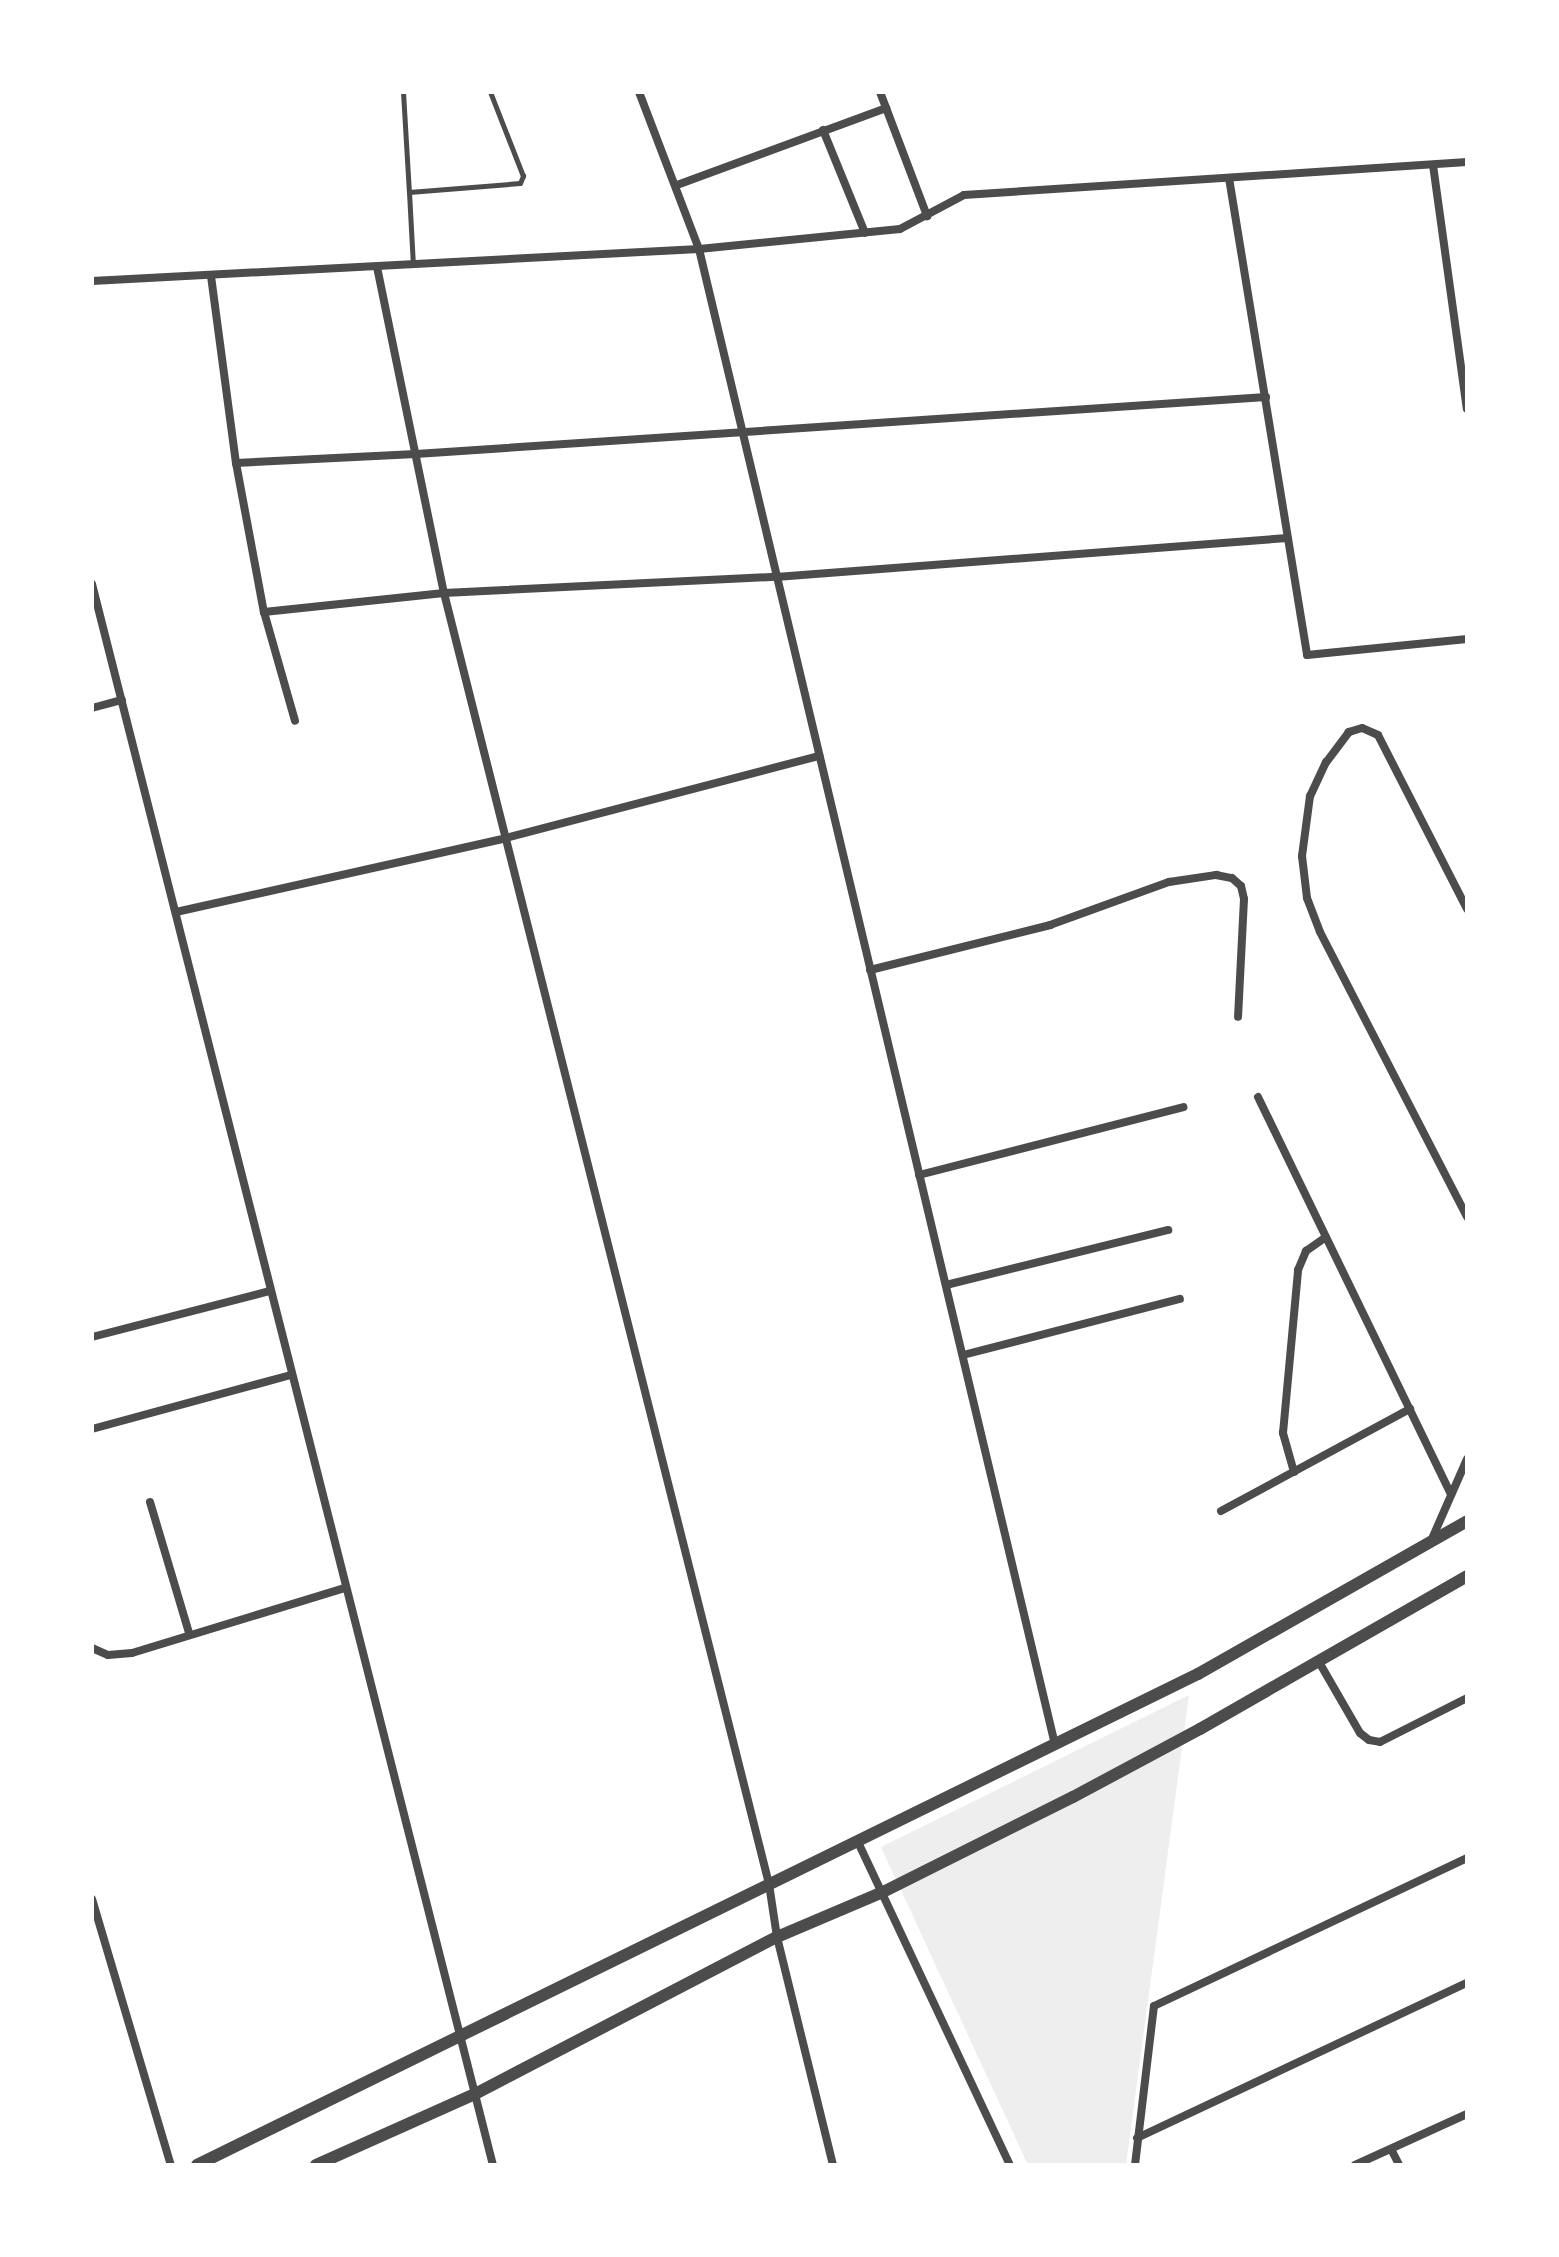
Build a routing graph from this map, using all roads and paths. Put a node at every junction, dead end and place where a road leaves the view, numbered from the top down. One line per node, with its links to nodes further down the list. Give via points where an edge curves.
1 (403, 92): 11 (lane)
2 (490, 92): 11 (lane, via 523,176 520,183)
3 (639, 92): 10 (street)
4 (880, 92): 5 (street)
5 (886, 108): 6 (street); 12 (street)
6 (823, 130): 10 (street); 13 (street)
7 (1467, 162): 8 (street)
8 (1433, 165): 9 (street); 20 (street)
9 (1229, 178): 12 (street, via 964,195); 19 (street)
10 (677, 185): 14 (street)
11 (409, 192): 15 (lane)
12 (927, 216): 13 (street, via 900,229)
13 (865, 233): 14 (street)
14 (699, 249): 15 (street); 21 (street)
15 (413, 265): 16 (street)
16 (377, 267): 17 (street); 22 (street)
17 (211, 276): 18 (street); 23 (street)
18 (92, 281)
19 (1266, 397): 21 (street); 24 (street)
20 (1467, 409)
21 (740, 430): 22 (street); 25 (street)
22 (416, 454): 23 (street); 27 (street)
23 (236, 463): 28 (street)
24 (1288, 538): 25 (street); 29 (street, via 1307,655)
25 (776, 577): 27 (street); 33 (street)
26 (92, 584): 30 (street)
27 (444, 593): 28 (street); 34 (street)
28 (264, 612): 32 (street)
29 (1467, 639)
30 (122, 700): 31 (street); 36 (street)
31 (92, 708)
32 (295, 721)
33 (819, 756): 34 (street); 37 (street)
34 (506, 838): 36 (street); 69 (street)
35 (1467, 909): 42 (street, via 1378,735 1362,728 1349,732 1326,762 1310,796 1302,856 1307,898)
36 (176, 912): 46 (street)
37 (870, 970): 38 (street, via 1050,925 1169,882 1216,875 1232,878 1244,899); 41 (street)
38 (1238, 1017)
39 (1258, 1097): 44 (street)
40 (1183, 1107): 41 (street)
41 (919, 1175): 45 (street)
42 (1467, 1217)
43 (1168, 1230): 45 (street)
44 (1326, 1237): 51 (street); 54 (street, via 1306,1251 1298,1270 1283,1433)
45 (946, 1285): 49 (street)
46 (270, 1291): 48 (street); 50 (street)
47 (1180, 1299): 49 (street)
48 (92, 1337)
49 (963, 1355): 66 (street)
50 (291, 1375): 52 (street); 61 (street)
51 (1410, 1409): 54 (street); 55 (street)
52 (92, 1429)
53 (1467, 1459): 55 (street)
54 (1294, 1472): 57 (street)
55 (1451, 1495): 59 (street)
56 (150, 1502): 62 (street)
57 (1221, 1511)
58 (1467, 1521): 59 (street)
59 (1431, 1541): 66 (street, via 1198,1674)
60 (1467, 1576): 64 (street)
61 (344, 1588): 62 (street); 74 (street)
62 (189, 1633): 63 (street, via 132,1653 108,1655)
63 (92, 1648)
64 (1319, 1662): 65 (street, via 1369,1740 1380,1742); 70 (street, via 1073,1797)
65 (1467, 1698)
66 (1055, 1744): 67 (street)
67 (857, 1840): 69 (street); 70 (street)
68 (1467, 1858): 77 (street, via 1154,2006)
69 (769, 1884): 72 (street); 74 (street)
70 (883, 1892): 72 (street); 84 (street)
71 (92, 1899): 79 (street)
72 (777, 1937): 75 (street); 83 (street)
73 (1467, 1983): 77 (street)
74 (462, 2033): 75 (street); 80 (street)
75 (475, 2094): 81 (street); 82 (street)
76 (1467, 2114): 78 (street)
77 (1137, 2138): 85 (street)
78 (1391, 2149): 86 (street); 87 (street)
79 (171, 2165)
80 (197, 2165)
81 (316, 2165)
82 (493, 2165)
83 (833, 2165)
84 (1010, 2165)
85 (1135, 2165)
86 (1355, 2165)
87 (1399, 2165)

